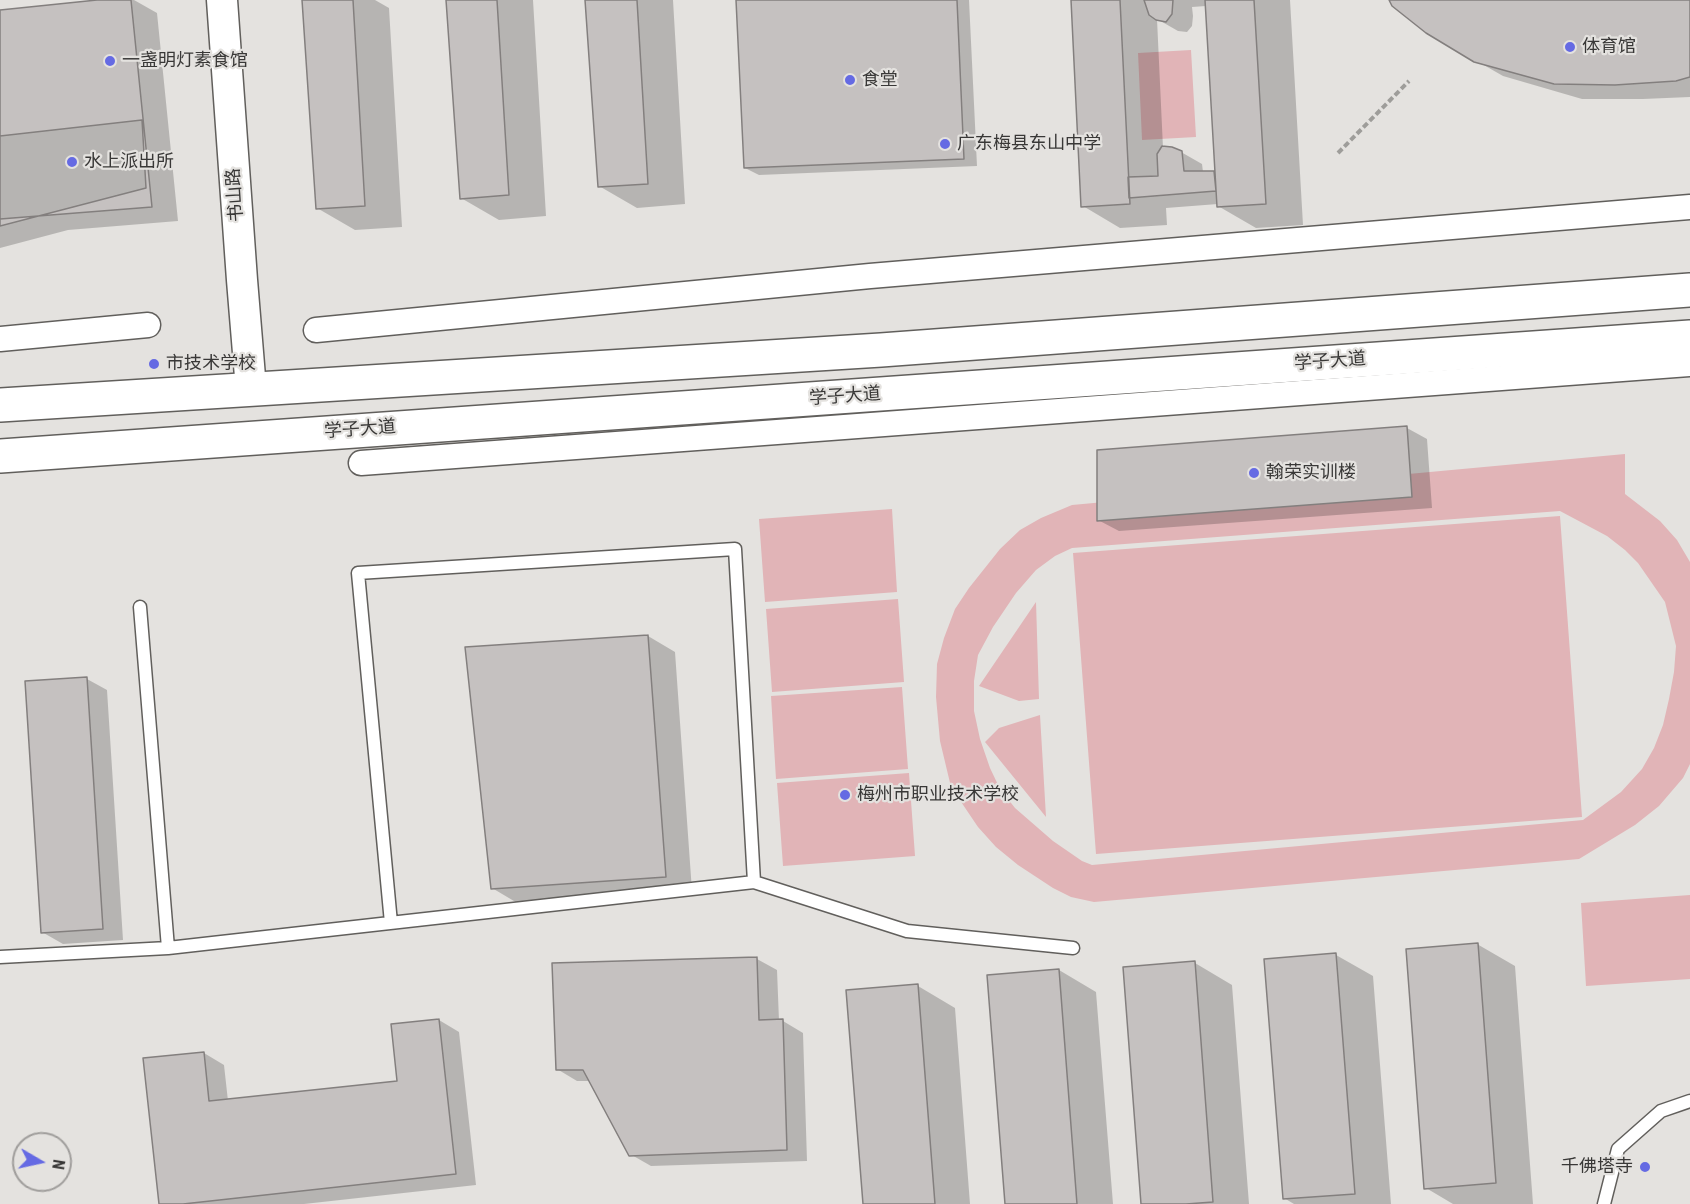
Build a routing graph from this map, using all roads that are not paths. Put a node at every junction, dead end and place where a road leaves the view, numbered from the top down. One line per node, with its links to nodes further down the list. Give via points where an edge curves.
1 (222, 0): 9 (street, 书山路)
2 (1690, 207): 5 (street, via 870,276)
3 (1690, 290): 9 (main road, via 881,350)
4 (148, 325): 7 (street)
5 (316, 330)
6 (1690, 337): 11 (main road, 学子大道)
7 (0, 339)
8 (1690, 364): 12 (street)
9 (251, 389): 10 (main road)
10 (0, 405)
11 (0, 456)
12 (361, 463)
13 (140, 607): 16 (lane)
14 (754, 882): 15 (lane); 15 (lane, via 735,549 358,573); 17 (lane, via 907,931)
15 (391, 923): 16 (lane)
16 (168, 948): 18 (lane)
17 (1073, 948)
18 (0, 957)
19 (1690, 1101): 20 (lane, via 1661,1111 1618,1149)
20 (1604, 1204)

